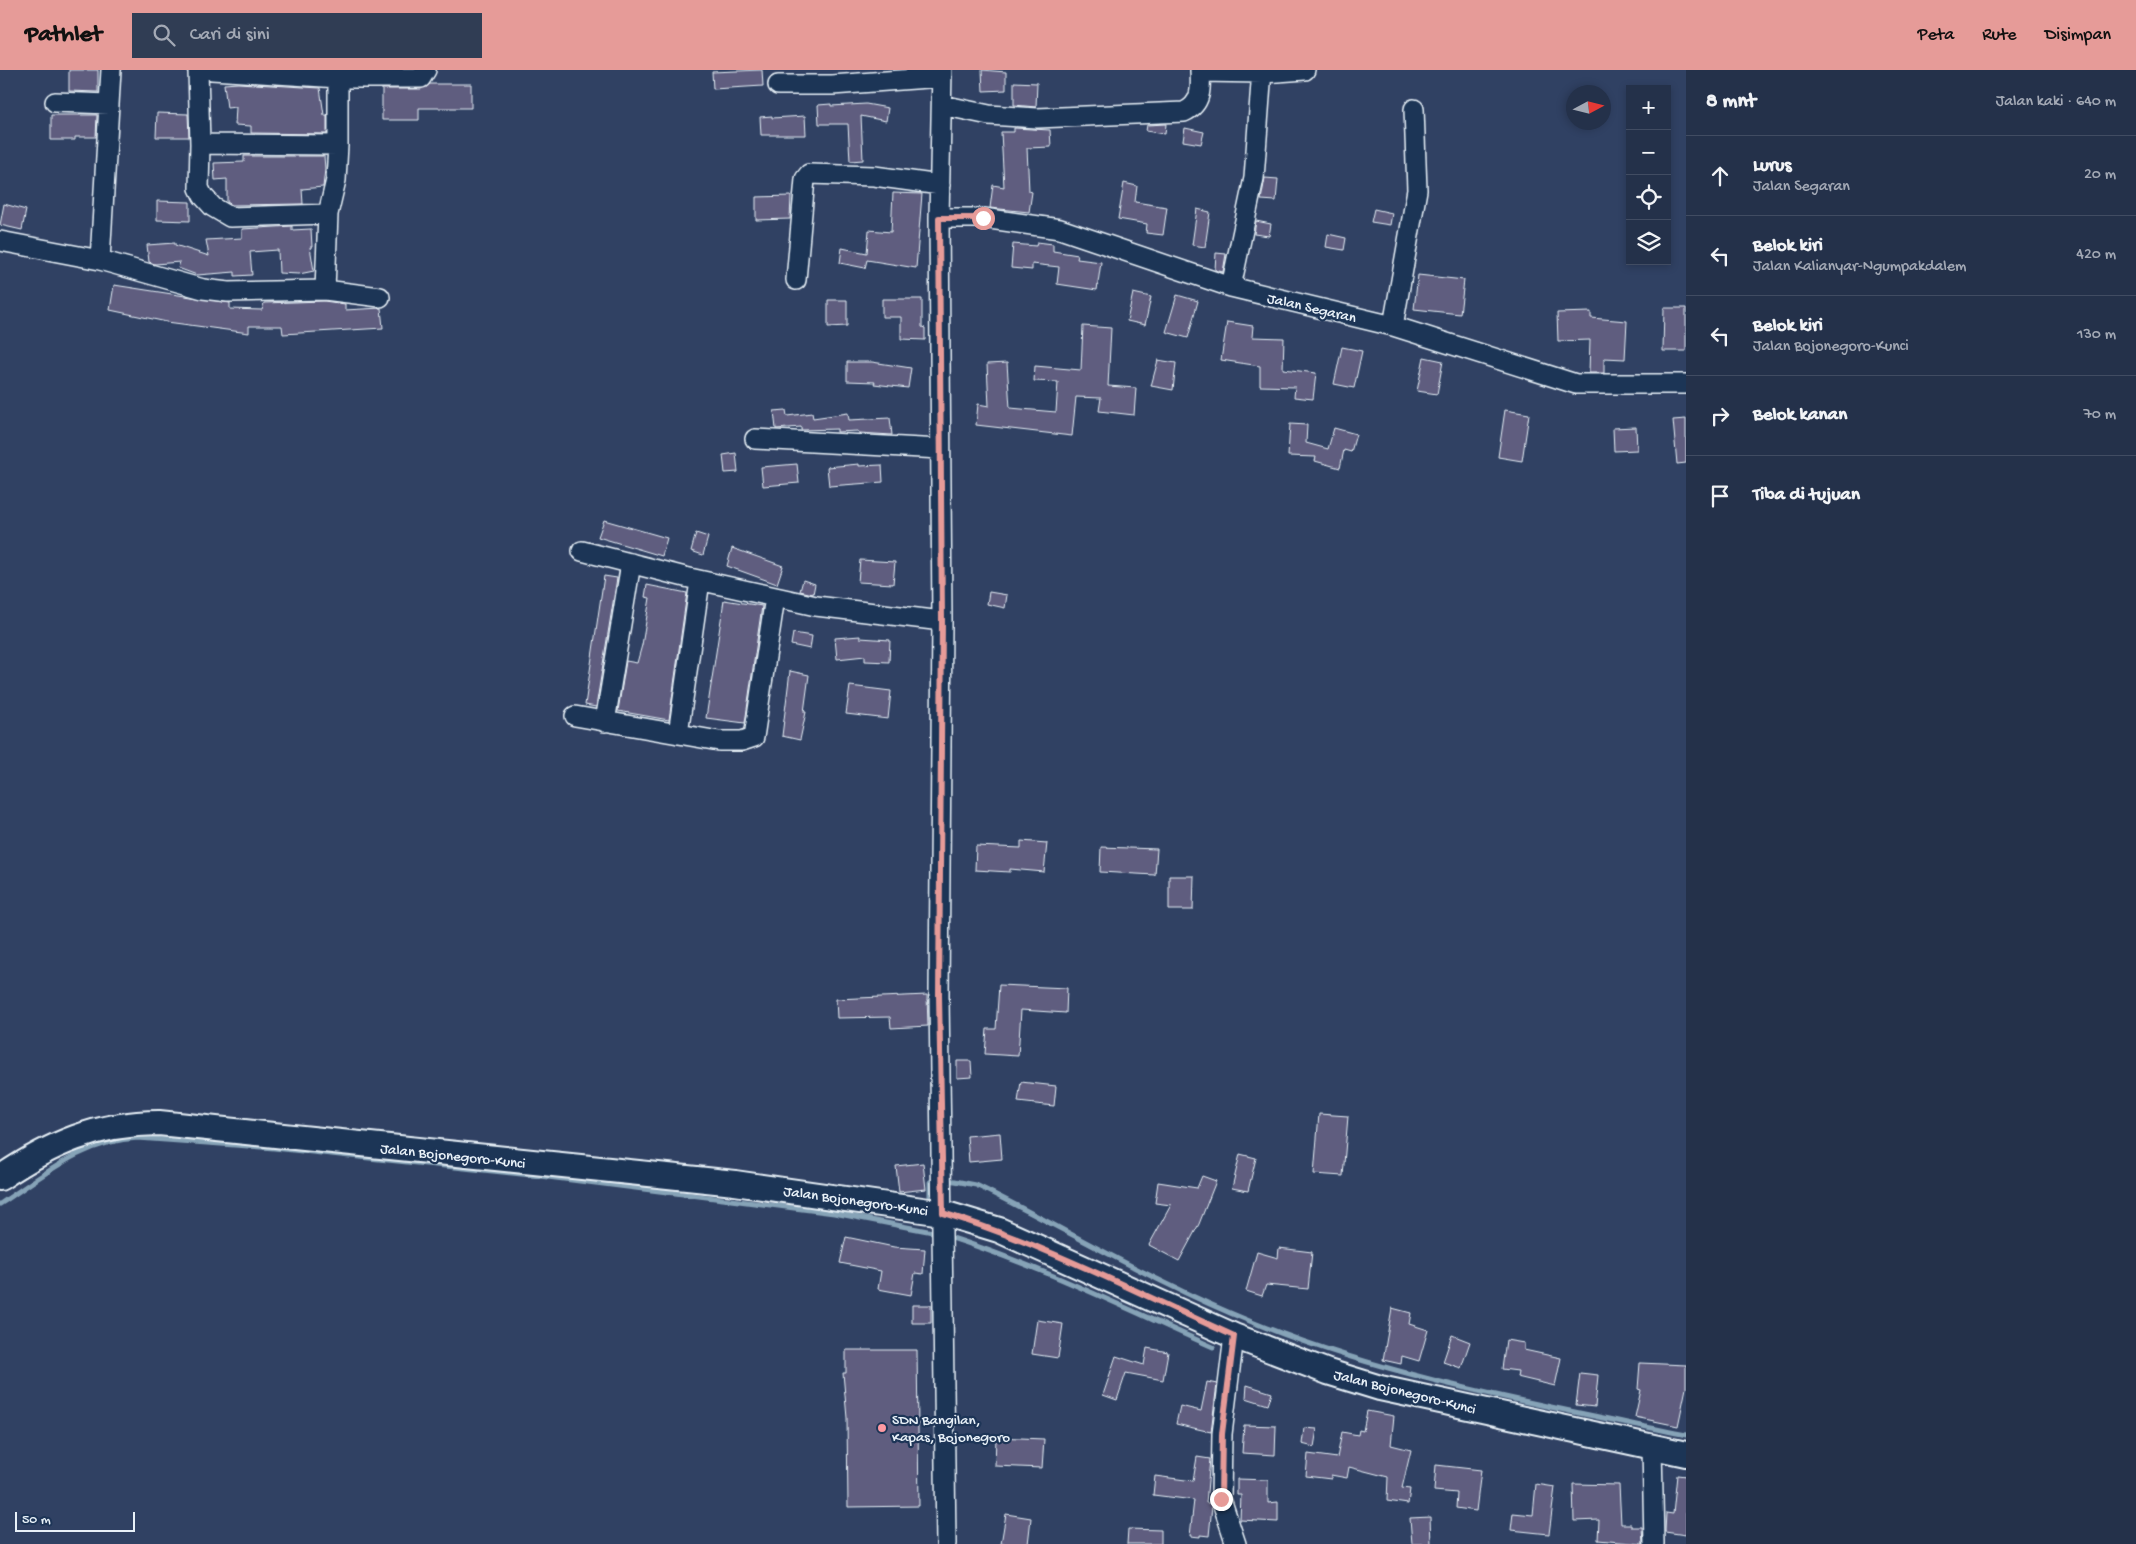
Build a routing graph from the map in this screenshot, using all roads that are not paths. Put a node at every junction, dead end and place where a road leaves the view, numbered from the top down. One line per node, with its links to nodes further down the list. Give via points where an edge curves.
1 (111, 70): 12 (street)
2 (198, 70): 15 (street)
3 (212, 70): 8 (street)
4 (426, 70): 8 (street, via 421,78)
5 (1305, 70): 7 (street)
6 (1200, 71): 7 (street); 13 (street, via 1199,101 1184,112 1038,118 989,115)
7 (1262, 72): 23 (street, via 1254,178)
8 (338, 74): 16 (street)
9 (942, 74): 10 (street, via 832,85); 13 (street)
10 (778, 85)
11 (55, 102): 12 (street)
12 (109, 104): 21 (street)
13 (942, 105): 17 (street)
14 (1414, 109): 26 (street, via 1417,190)
15 (200, 144): 16 (street); 18 (street, via 200,188 203,196 213,207 230,217)
16 (338, 145): 18 (street, via 336,180)
17 (940, 185): 19 (street); 22 (street, via 874,176 809,174 805,179)
18 (328, 214): 24 (street)
19 (939, 218): 23 (street, Jalan Segaran, via 1006,220 1060,229); 29 (street)
20 (0, 241): 21 (street)
21 (100, 260): 24 (street, via 203,289 228,292)
22 (796, 280)
23 (1231, 287): 26 (street, Jalan Segaran)
24 (325, 290): 25 (street)
25 (380, 297)
26 (1393, 326): 27 (street, Jalan Segaran, via 1576,384)
27 (1686, 384)
28 (755, 439): 29 (street)
29 (940, 449): 34 (street)
30 (582, 551): 31 (street)
31 (631, 563): 32 (street); 36 (street)
32 (700, 581): 33 (street); 37 (street)
33 (775, 597): 34 (street, via 816,606); 37 (street, via 754,737 742,742)
34 (942, 621): 39 (street, via 939,995 942,1179)
35 (575, 716): 36 (street)
36 (605, 722): 37 (street)
37 (678, 734)
38 (0, 1178): 39 (main road, Jalan Bojonegoro-Kunci, via 69,1138 131,1123 159,1123 734,1183)
39 (937, 1221): 40 (main road, Jalan Bojonegoro-Kunci, via 999,1230); 43 (street)
40 (1234, 1336): 41 (main road, Jalan Bojonegoro-Kunci, via 1380,1388); 44 (street, via 1222,1434 1221,1499)
41 (1652, 1447): 42 (main road, Jalan Bojonegoro-Kunci); 45 (street)
42 (1686, 1454)
43 (946, 1544)
44 (1236, 1544)
45 (1654, 1544)

